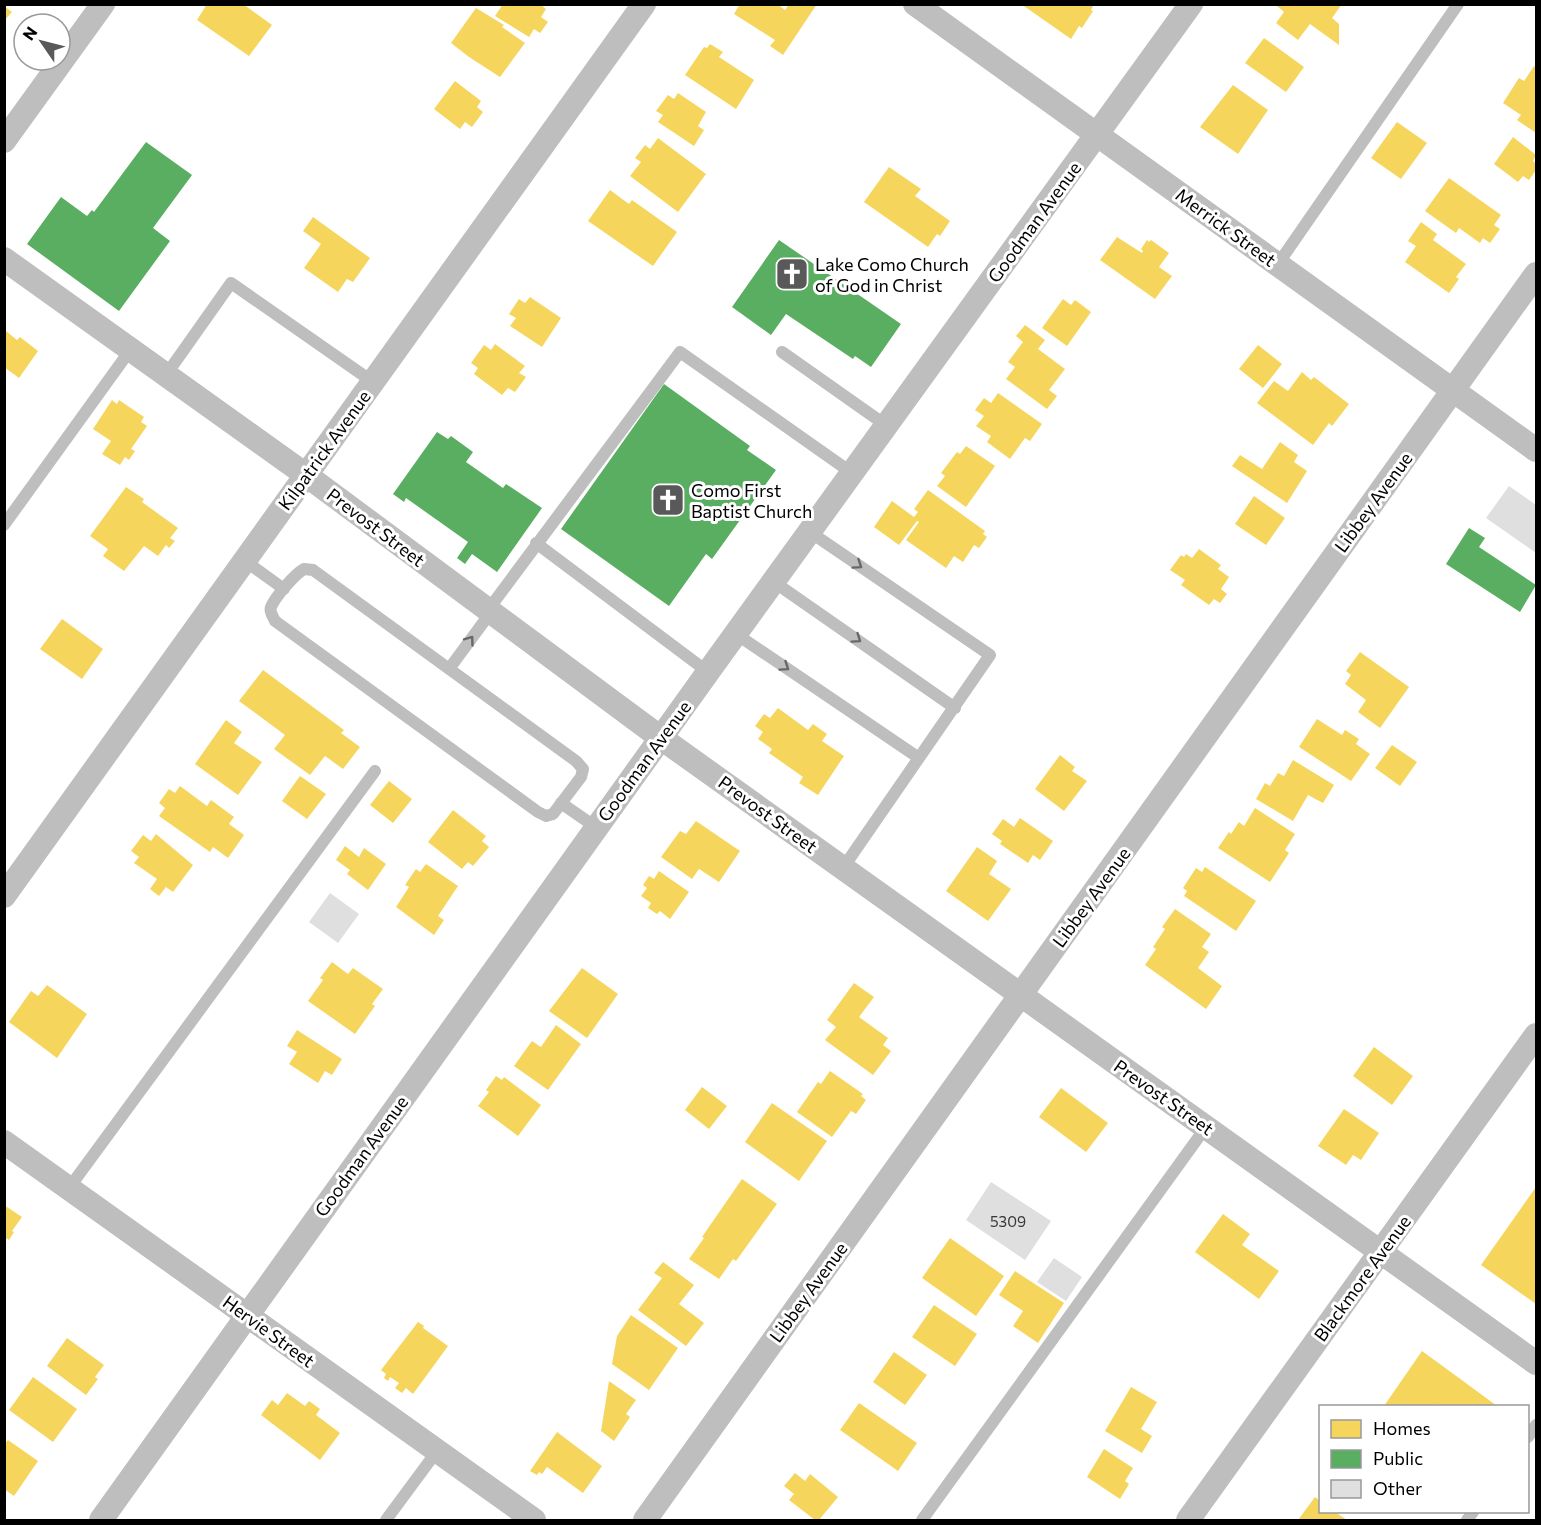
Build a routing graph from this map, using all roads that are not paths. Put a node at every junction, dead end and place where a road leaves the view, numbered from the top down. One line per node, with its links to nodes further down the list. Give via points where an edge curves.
1 (103, 4): 7 (street)
2 (644, 4): 14 (street, Kilpatrick Avenue)
3 (1191, 4): 6 (street, Goodman Avenue)
4 (1458, 4): 9 (lane)
5 (919, 6): 6 (street, Merrick Street)
6 (1097, 135): 9 (street, Merrick Street); 16 (street, Goodman Avenue)
7 (4, 141)
8 (4, 260): 11 (street, Prevost Street)
9 (1278, 264): 15 (street, Merrick Street)
10 (1536, 274): 15 (street, Libbey Avenue)
11 (130, 349): 13 (street, Prevost Street); 20 (lane)
12 (782, 352): 16 (lane)
13 (166, 375): 14 (lane, via 231,283); 19 (street, Prevost Street)
14 (374, 382): 19 (street, Kilpatrick Avenue)
15 (1453, 390): 17 (street, Merrick Street); 38 (street, Libbey Avenue)
16 (886, 426): 18 (street, Goodman Avenue)
17 (1536, 450)
18 (852, 473): 21 (street, Goodman Avenue); 22 (lane, via 680,352)
19 (306, 475): 23 (street, Kilpatrick Avenue); 26 (street, Prevost Street)
20 (4, 525)
21 (810, 532): 24 (street, Goodman Avenue); 30 (lane, one-way to 30, via 990,656)
22 (536, 543): 26 (lane); 29 (lane)
23 (245, 561): 25 (lane); 37 (street, Kilpatrick Avenue)
24 (774, 582): 27 (street, Goodman Avenue); 30 (lane, one-way to 30)
25 (284, 589): 28 (lane, via 297,573 313,570); 34 (lane, via 271,606 275,621 538,812 553,814)
26 (490, 611): 28 (lane, one-way to 26); 31 (street, Prevost Street)
27 (736, 634): 29 (street, Goodman Avenue); 32 (lane, one-way to 32)
28 (449, 669): 34 (lane, via 583,769)
29 (708, 672): 31 (street, Goodman Avenue)
30 (955, 708): 32 (lane)
31 (661, 738): 35 (street, Goodman Avenue); 36 (street, Prevost Street)
32 (919, 758): 36 (lane)
33 (375, 771): 42 (lane)
34 (561, 803): 35 (lane)
35 (597, 828): 44 (street, Goodman Avenue)
36 (843, 868): 38 (street, Prevost Street)
37 (4, 896)
38 (1021, 995): 40 (street, Prevost Street); 50 (street, Libbey Avenue)
39 (1536, 1035): 43 (street, Blackmore Avenue)
40 (1206, 1127): 43 (street, Prevost Street); 51 (lane)
41 (4, 1142): 42 (street, Hervie Street)
42 (69, 1188): 44 (street, Hervie Street)
43 (1381, 1251): 45 (street, Prevost Street); 52 (street, Blackmore Avenue)
44 (247, 1315): 46 (street, Hervie Street); 47 (street, Goodman Avenue)
45 (1536, 1363)
46 (437, 1451): 48 (lane); 49 (street, Hervie Street)
47 (100, 1521)
48 (386, 1521)
49 (534, 1521)
50 (645, 1521)
51 (922, 1521)
52 (1188, 1521)

